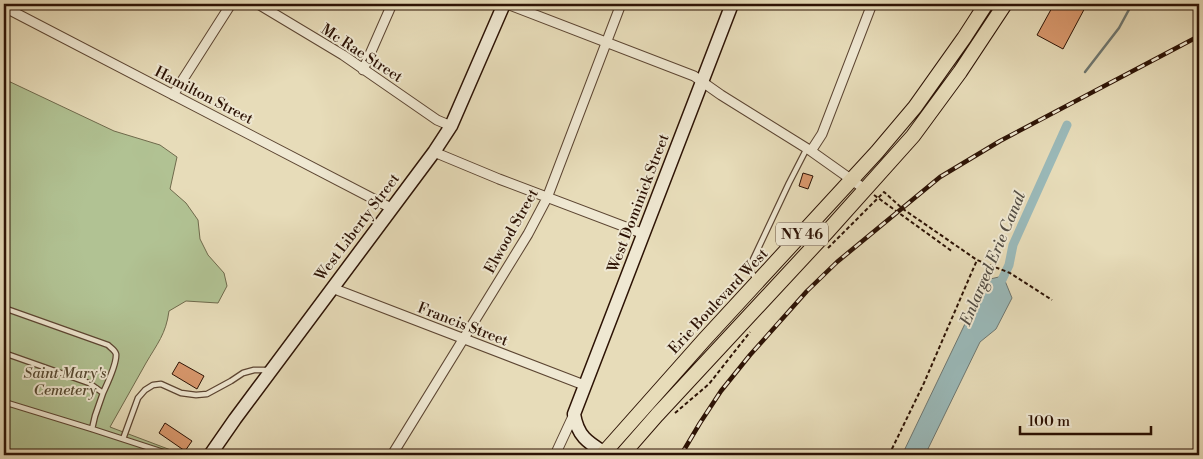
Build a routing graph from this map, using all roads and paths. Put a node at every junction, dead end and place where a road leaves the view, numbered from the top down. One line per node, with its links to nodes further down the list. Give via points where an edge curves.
1 (231, 4): 14 (street)
2 (258, 4): 12 (street, Mc Rae Street)
3 (392, 4): 12 (street)
4 (505, 4): 11 (street); 15 (street, West Liberty Street)
5 (621, 4): 11 (street, Elwood Street)
6 (732, 4): 13 (street, West Dominick Street)
7 (872, 4): 16 (street, via 822,134)
8 (986, 4): 18 (main road, Erie Boulevard West / NY 46, via 915,107)
9 (1005, 4): 19 (main road, NY 46, via 925,120)
10 (4, 6): 14 (street, Hamilton Street)
11 (606, 42): 13 (street); 20 (street, Elwood Street)
12 (363, 70): 15 (street, Mc Rae Street)
13 (702, 82): 16 (street); 23 (street, West Dominick Street)
14 (173, 95): 22 (street, Hamilton Street)
15 (451, 126): 17 (street, West Liberty Street)
16 (809, 149): 18 (street); 27 (lane, via 789,183 749,268)
17 (434, 152): 20 (street); 22 (street, West Liberty Street)
18 (852, 180): 19 (street); 27 (main road, Erie Boulevard West / NY 46)
19 (866, 190): 21 (path); 47 (main road, NY 46)
20 (547, 198): 23 (street); 32 (street, Elwood Street)
21 (878, 198): 24 (path); 25 (path); 26 (path, via 884,192 903,209)
22 (391, 208): 28 (street, West Liberty Street)
23 (644, 234): 35 (street, West Dominick Street)
24 (828, 248)
25 (953, 252)
26 (977, 260): 29 (path, via 1010,273); 48 (path)
27 (758, 282): 42 (main road, Erie Boulevard West / NY 46)
28 (332, 288): 32 (street, Francis Street); 34 (street, West Liberty Street)
29 (1052, 300)
30 (4, 308): 36 (lane, via 108,345 114,350 114,363)
31 (754, 327): 39 (path, via 709,384)
32 (464, 339): 35 (street, Francis Street); 45 (street, Elwood Street)
33 (4, 353): 36 (lane, via 89,383)
34 (271, 370): 41 (lane, via 244,372 207,394 181,393 161,384 153,385 138,398); 44 (street, West Liberty Street)
35 (584, 385): 38 (street, West Dominick Street)
36 (103, 393): 40 (lane)
37 (4, 402): 40 (lane)
38 (574, 414): 42 (street, via 580,434); 46 (street, West Dominick Street)
39 (673, 415)
40 (92, 429): 41 (lane)
41 (123, 439): 43 (lane)
42 (605, 454)
43 (172, 455)
44 (210, 455)
45 (392, 455)
46 (555, 455)
47 (622, 455)
48 (889, 455)

